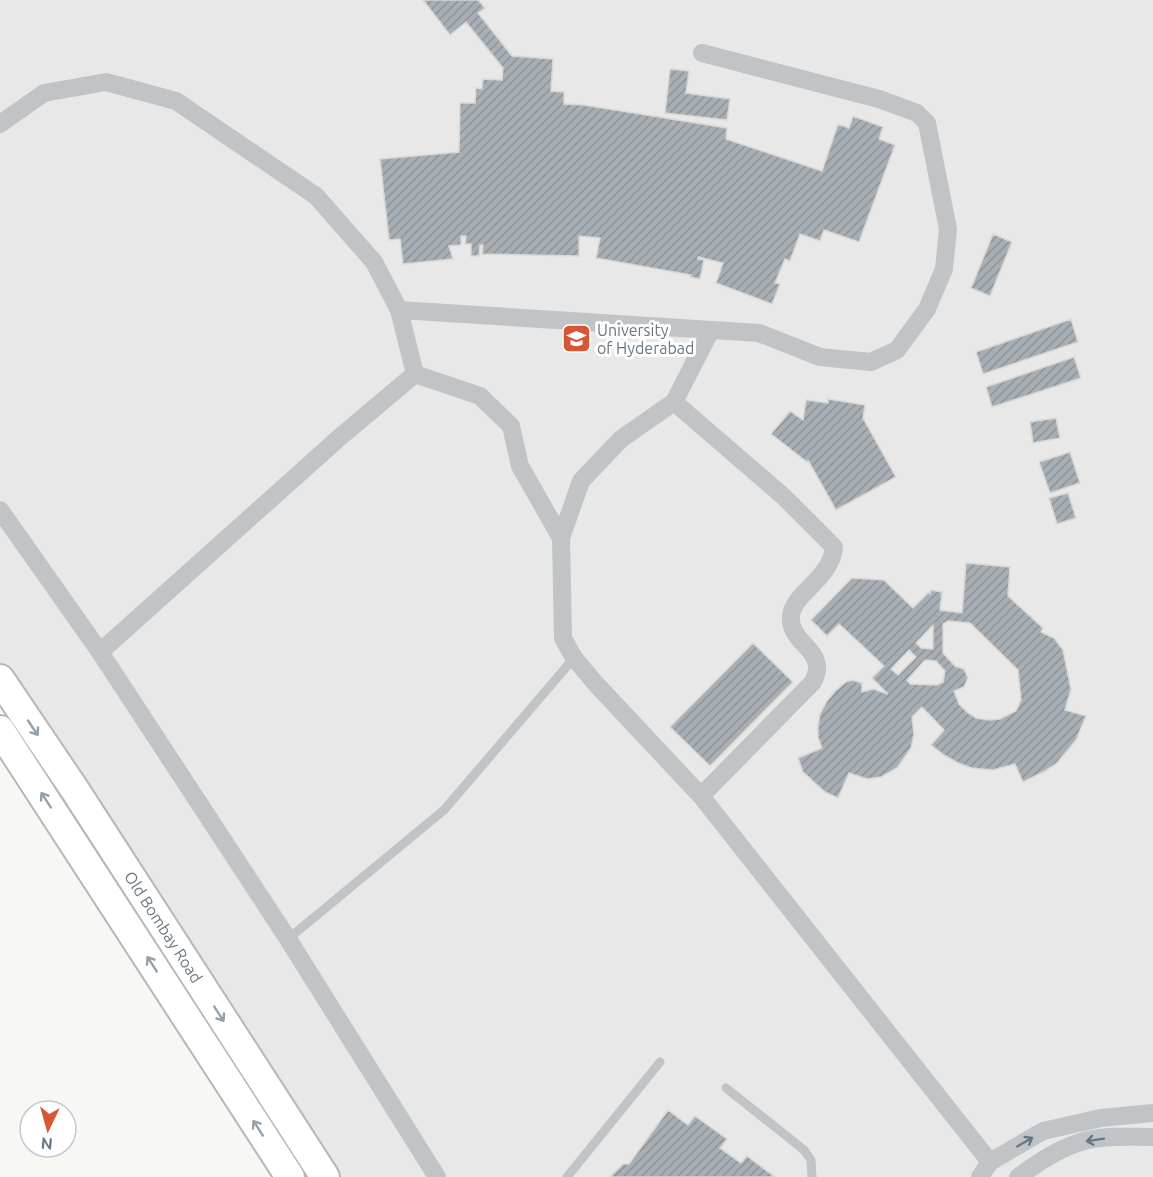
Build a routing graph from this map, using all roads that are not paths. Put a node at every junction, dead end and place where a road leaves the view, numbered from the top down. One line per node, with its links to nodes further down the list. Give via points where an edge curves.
1 (702, 53): 4 (street, via 879,99 917,113 927,123 948,229 944,269 927,309 897,350 871,362 820,357 759,333)
2 (0, 124): 3 (street, via 44,93 105,82 176,101 316,196 374,262)
3 (399, 310): 4 (street); 5 (street)
4 (711, 330): 6 (street)
5 (415, 374): 8 (street, via 480,396 511,426 520,466); 9 (street)
6 (674, 402): 8 (street, via 621,440 581,481); 13 (street, via 783,496 834,547 828,568 794,606 790,618 795,635 816,657 818,673)
7 (0, 510): 9 (street)
8 (561, 538): 10 (street, via 563,638)
9 (100, 652): 14 (street)
10 (574, 658): 13 (street); 14 (lane, via 444,810)
11 (0, 679): 21 (main road, Old Bombay Road, one-way to 21)
12 (0, 730): 20 (main road, Old Bombay Road, one-way to 12)
13 (701, 796): 19 (street)
14 (288, 939): 22 (street)
15 (660, 1062): 23 (lane)
16 (726, 1088): 24 (lane, via 804,1150 811,1160)
17 (1153, 1113): 19 (street, one-way to 17, via 1043,1131 1101,1118)
18 (1153, 1137): 25 (street, one-way to 25, via 1087,1140 1046,1156)
19 (985, 1170)
20 (290, 1177)
21 (325, 1177)
22 (437, 1177)
23 (567, 1177)
24 (812, 1177)
25 (1018, 1177)

